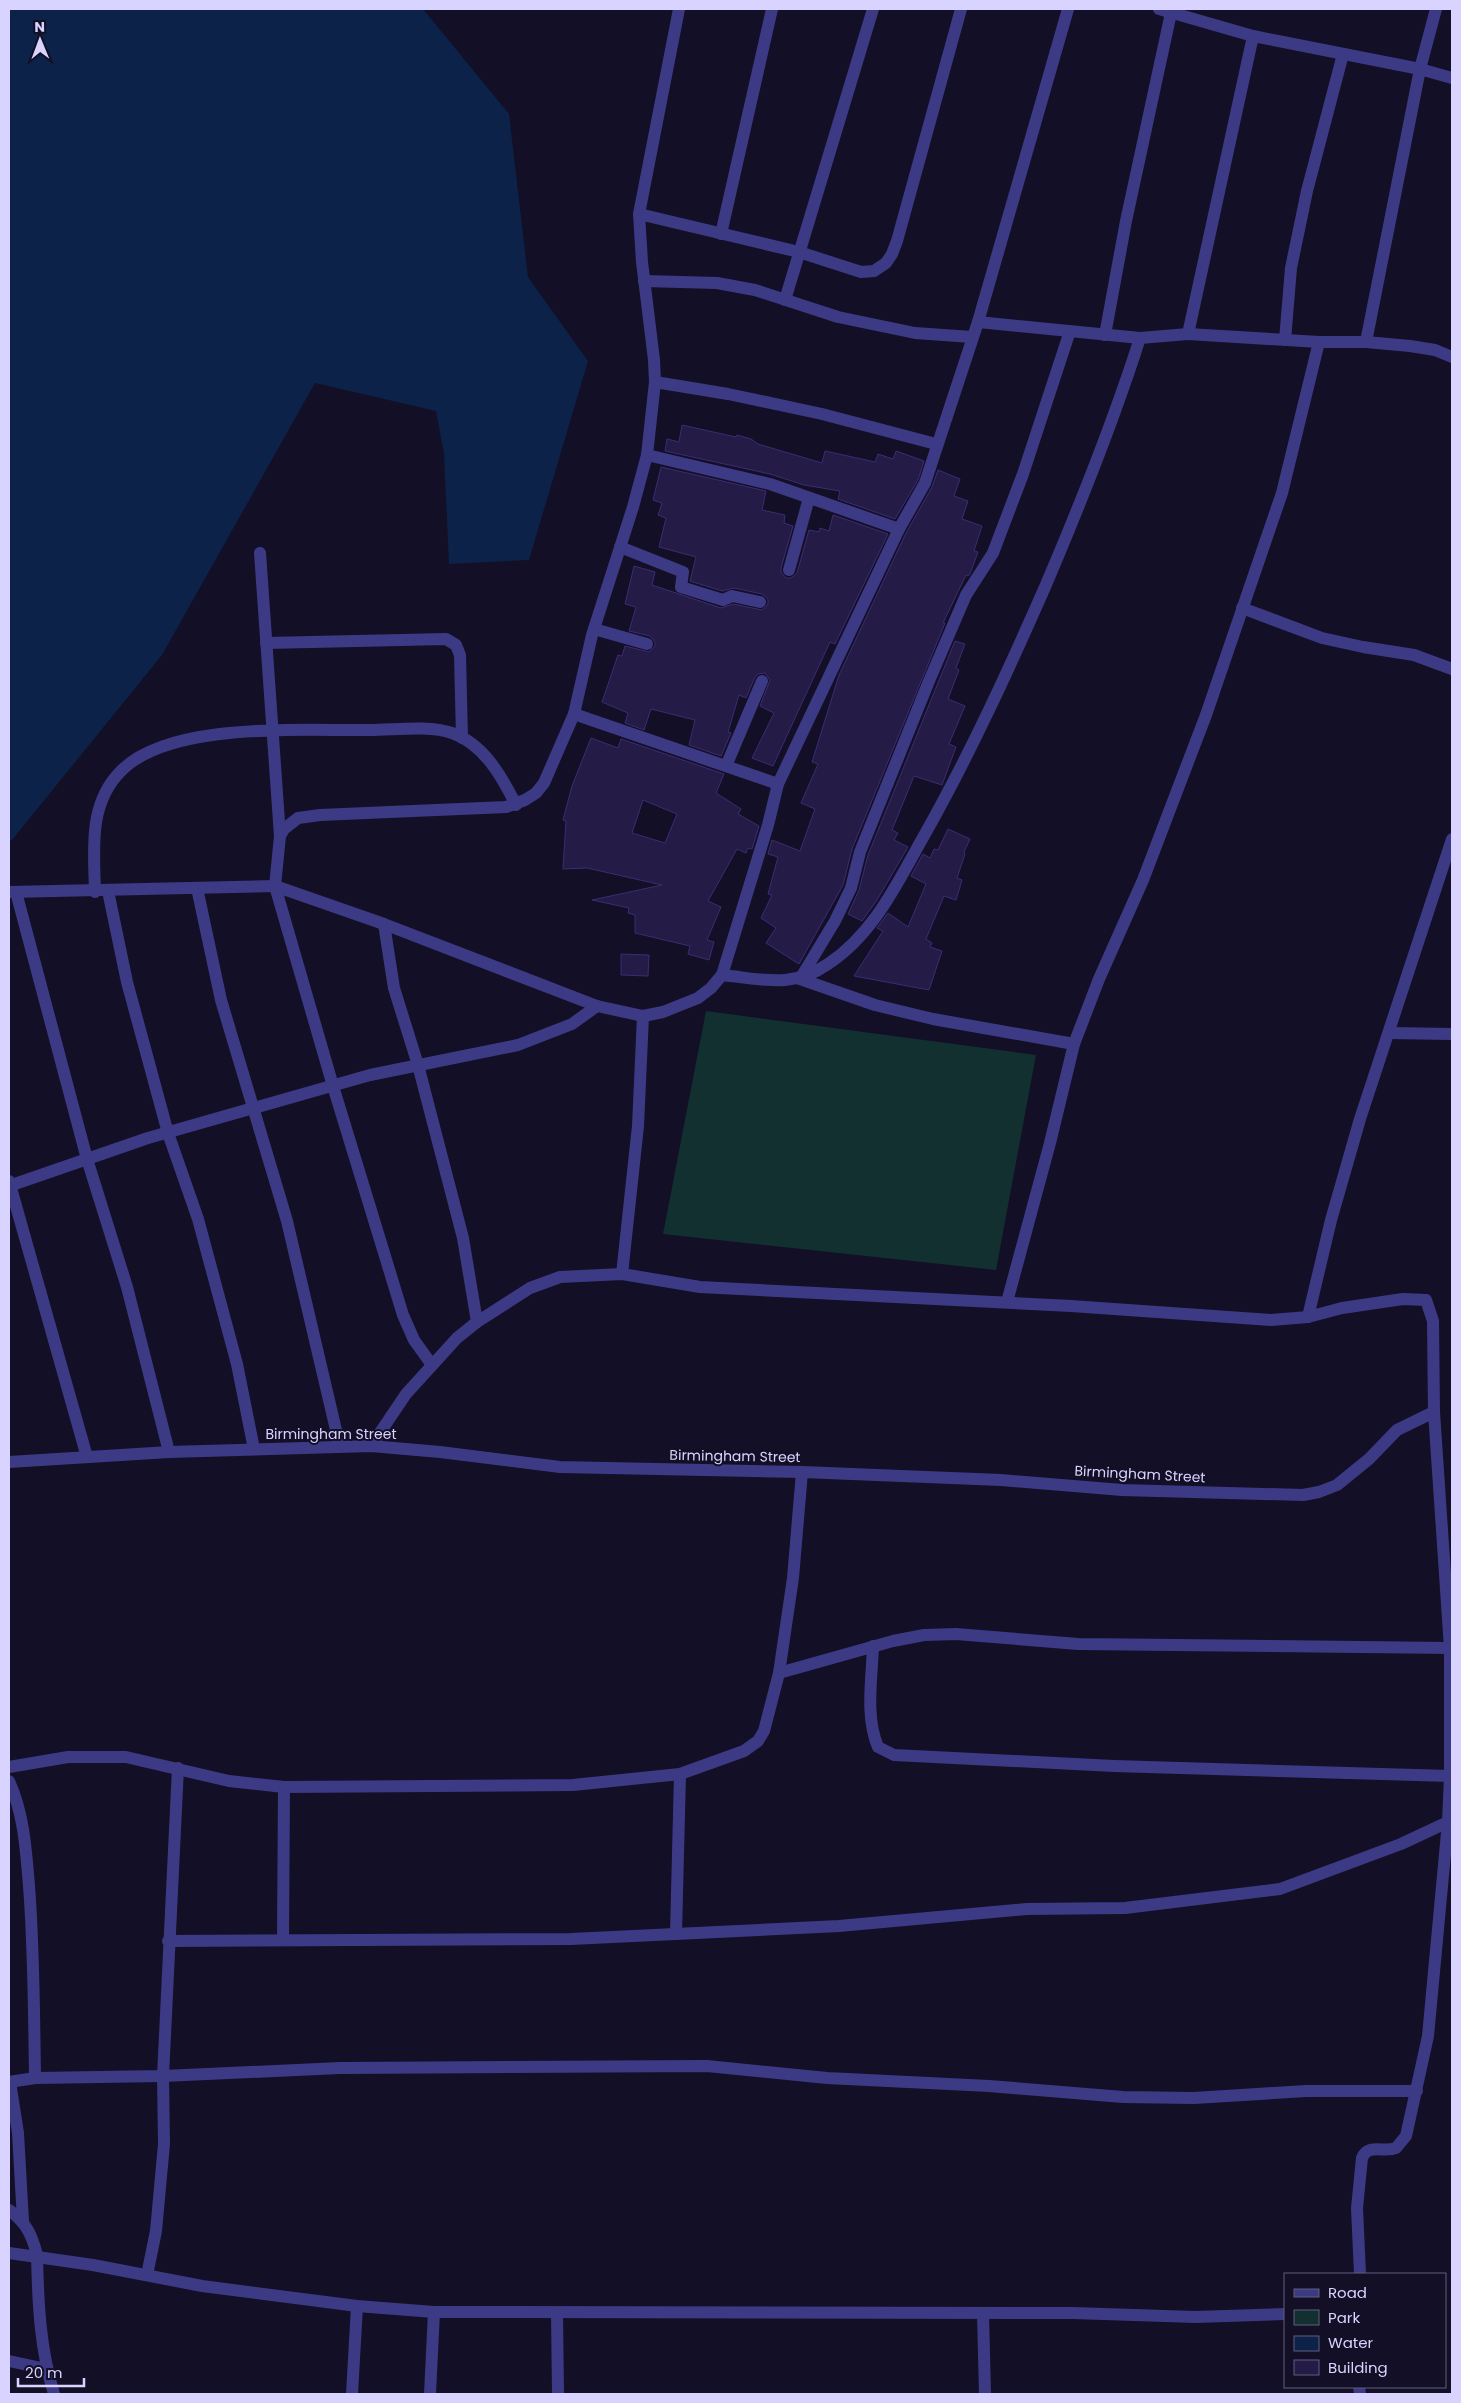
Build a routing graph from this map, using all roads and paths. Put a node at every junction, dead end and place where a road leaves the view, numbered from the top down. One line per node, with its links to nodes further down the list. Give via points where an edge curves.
1 (679, 9): 13 (street)
2 (772, 9): 14 (street)
3 (873, 9): 15 (street)
4 (961, 9): 15 (street, via 892,254 878,269 861,272)
5 (1068, 9): 18 (street)
6 (1158, 9): 8 (street)
7 (1436, 9): 11 (street)
8 (1172, 13): 9 (street); 21 (street)
9 (1253, 36): 10 (street); 20 (street)
10 (1343, 54): 11 (street); 24 (street, via 1307,191 1291,268)
11 (1420, 69): 12 (street); 26 (street)
12 (1452, 78)
13 (639, 214): 14 (street); 16 (street)
14 (721, 234): 15 (street)
15 (799, 252): 17 (street)
16 (644, 281): 17 (street, via 717,284 755,290); 28 (street)
17 (785, 300): 22 (street, via 838,317 915,333)
18 (978, 322): 19 (street); 22 (street)
19 (1070, 331): 21 (street); 57 (street, via 993,553 966,595 929,681 860,852 851,888 835,922)
20 (1188, 334): 23 (street); 24 (street)
21 (1105, 335): 23 (street)
22 (972, 338): 29 (street)
23 (1140, 338): 57 (street, via 1115,417 1073,521 964,764 881,910 863,934 828,964)
24 (1285, 340): 25 (street)
25 (1319, 342): 26 (street); 37 (street, via 1282,493)
26 (1366, 342): 27 (street, via 1410,346)
27 (1452, 355)
28 (655, 382): 29 (street, via 822,414); 30 (street)
29 (936, 444): 32 (street, via 925,483)
30 (647, 455): 31 (street, via 770,484); 33 (street)
31 (809, 498): 32 (street); 35 (street)
32 (899, 530): 47 (street)
33 (620, 547): 36 (street, via 683,572 681,587 723,600 732,596); 38 (street)
34 (260, 553): 39 (street)
35 (789, 570)
36 (760, 602)
37 (1242, 608): 41 (street, via 1322,638 1414,655); 62 (street, via 1206,715 1143,880)
38 (594, 629): 40 (street); 43 (street)
39 (266, 643): 44 (street); 45 (street, via 446,639 456,645 460,655)
40 (647, 644)
41 (1452, 669)
42 (762, 681): 46 (street)
43 (574, 714): 46 (street); 48 (street, via 544,783 536,793)
44 (272, 731): 45 (street, via 431,730); 49 (street); 54 (street, via 231,732 192,739 144,754 121,771 107,788 97,811 93,838)
45 (462, 738): 48 (street, via 501,775)
46 (726, 766): 47 (street)
47 (778, 784): 56 (street)
48 (516, 805): 49 (street, via 498,809 320,815 298,818)
49 (280, 836): 51 (street)
50 (1452, 839): 60 (street)
51 (275, 886): 52 (street); 55 (street); 64 (street)
52 (198, 888): 54 (street); 65 (street, via 221,1000)
53 (12, 892): 54 (street); 67 (street)
54 (102, 892): 66 (street)
55 (384, 924): 58 (street); 63 (street, via 394,988)
56 (722, 975): 57 (street, via 778,981); 59 (street, via 698,998 670,1010)
57 (800, 979): 62 (street, via 875,1005)
58 (597, 1006): 59 (street); 63 (street, via 572,1024 518,1045)
59 (643, 1016): 69 (street, via 638,1126)
60 (1389, 1033): 61 (street); 71 (street, via 1334,1211)
61 (1452, 1034)
62 (1074, 1044): 70 (street)
63 (418, 1065): 64 (street); 72 (street, via 463,1238)
64 (333, 1086): 65 (street); 73 (street, via 403,1315 414,1340)
65 (252, 1109): 66 (street); 76 (street, via 287,1221)
66 (168, 1133): 67 (street); 77 (street, via 200,1228 237,1364)
67 (87, 1159): 68 (street); 78 (street, via 127,1287)
68 (9, 1184): 79 (street)
69 (622, 1274): 70 (street, via 700,1287); 72 (street, via 560,1277 530,1288)
70 (1008, 1302): 71 (street, via 1235,1319)
71 (1308, 1317): 74 (street, via 1381,1302 1426,1300 1433,1321)
72 (477, 1322): 73 (street)
73 (432, 1365): 75 (street, via 406,1394)
74 (1434, 1412): 81 (street, Birmingham Street, via 1397,1430 1369,1459 1336,1485 1303,1495 1122,1490 1001,1480); 83 (street)
75 (371, 1446): 76 (street, Birmingham Street); 81 (street, Birmingham Street, via 560,1467)
76 (340, 1447): 77 (street, Birmingham Street)
77 (254, 1449): 78 (street, Birmingham Street)
78 (169, 1452): 79 (street, Birmingham Street)
79 (87, 1457): 80 (street, Birmingham Street)
80 (9, 1462)
81 (802, 1472): 84 (street, via 793,1578)
82 (873, 1646): 83 (street, via 924,1635 956,1634 1078,1644); 84 (street); 88 (street, via 871,1701 874,1738 878,1747 894,1754 1114,1766)
83 (1450, 1648): 88 (street)
84 (779, 1672): 87 (street, via 769,1716 758,1741 744,1751)
85 (9, 1767): 86 (street, via 68,1757 126,1757)
86 (178, 1768): 90 (street, via 229,1782); 94 (street)
87 (680, 1774): 90 (street, via 573,1785); 92 (street)
88 (1450, 1776): 91 (street)
89 (9, 1781): 96 (street, via 20,1814 26,1853 33,1942)
90 (284, 1787): 93 (street)
91 (1448, 1822): 92 (street, via 1402,1844 1280,1889 1125,1908 1027,1909 839,1926); 98 (street, via 1428,2036)
92 (676, 1934): 93 (street, via 571,1939)
93 (283, 1940): 94 (street)
94 (168, 1941): 95 (street)
95 (163, 2076): 96 (street); 98 (street, via 340,2068 707,2066 827,2078 1123,2096 1194,2098 1298,2091); 104 (street, via 164,2144 156,2231)
96 (35, 2078): 97 (street)
97 (9, 2082): 100 (street, via 18,2133)
98 (1417, 2091): 103 (street, via 1406,2136 1400,2144 1393,2150 1368,2150 1362,2158 1357,2208)
99 (9, 2210): 100 (street)
100 (23, 2221): 102 (street)
101 (9, 2253): 102 (street)
102 (37, 2255): 104 (street); 111 (street, via 38,2306)
103 (1360, 2273)
104 (146, 2275): 105 (street, via 202,2286)
105 (357, 2306): 106 (street); 113 (street)
106 (434, 2312): 108 (street); 114 (street)
107 (983, 2313): 108 (street); 109 (street, via 1195,2317); 116 (street)
108 (557, 2314): 115 (street)
109 (1284, 2314)
110 (9, 2361): 111 (street)
111 (46, 2369): 112 (street)
112 (54, 2394)
113 (352, 2394)
114 (430, 2394)
115 (558, 2394)
116 (985, 2394)

